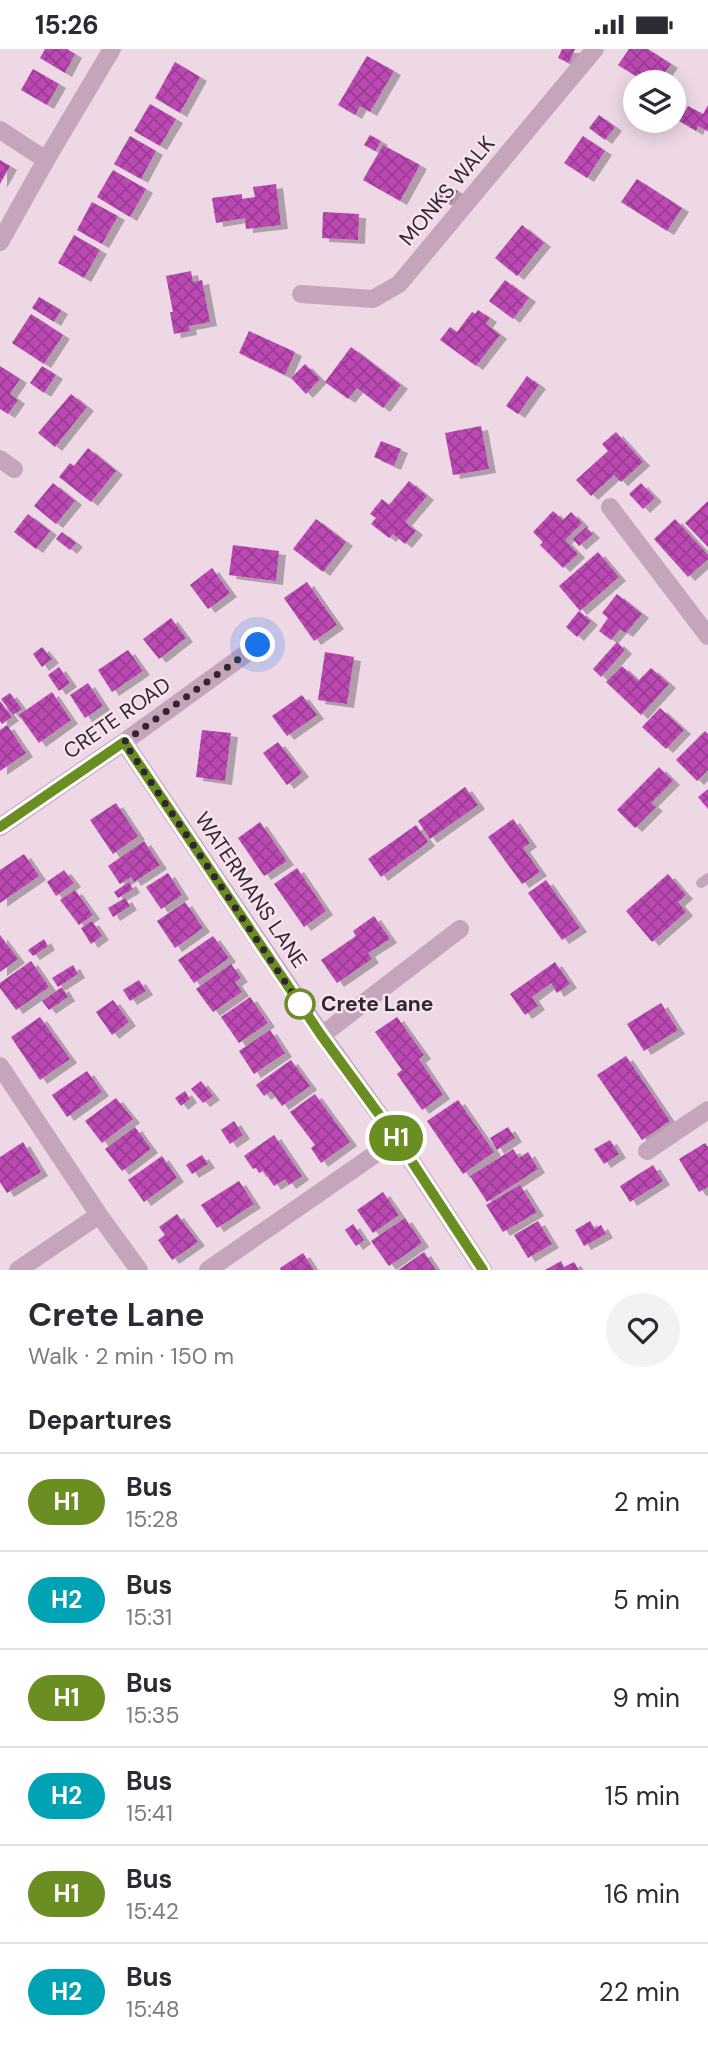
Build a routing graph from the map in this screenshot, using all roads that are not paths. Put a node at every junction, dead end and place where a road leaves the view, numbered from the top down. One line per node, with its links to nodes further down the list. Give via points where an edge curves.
1 (112, 49): 4 (street)
2 (595, 49): 6 (street, MONKS WALK, via 399,284 373,299)
3 (0, 130): 4 (street)
4 (46, 160): 5 (street)
5 (0, 242)
6 (301, 294)
7 (610, 507): 9 (street)
8 (708, 603): 9 (street)
9 (696, 618): 10 (street)
10 (708, 636)
11 (258, 645): 12 (street, CRETE ROAD)
12 (124, 742): 13 (street, CRETE ROAD); 15 (street, WATERMANS LANE)
13 (0, 827)
14 (460, 929): 15 (street)
15 (321, 1035): 18 (street, WATERMANS LANE)
16 (0, 1066): 20 (street)
17 (708, 1109): 19 (street)
18 (397, 1139): 23 (street); 24 (street, WATERMANS LANE)
19 (647, 1151)
20 (99, 1215): 21 (street); 22 (street)
21 (18, 1270)
22 (139, 1270)
23 (208, 1270)
24 (483, 1270)

